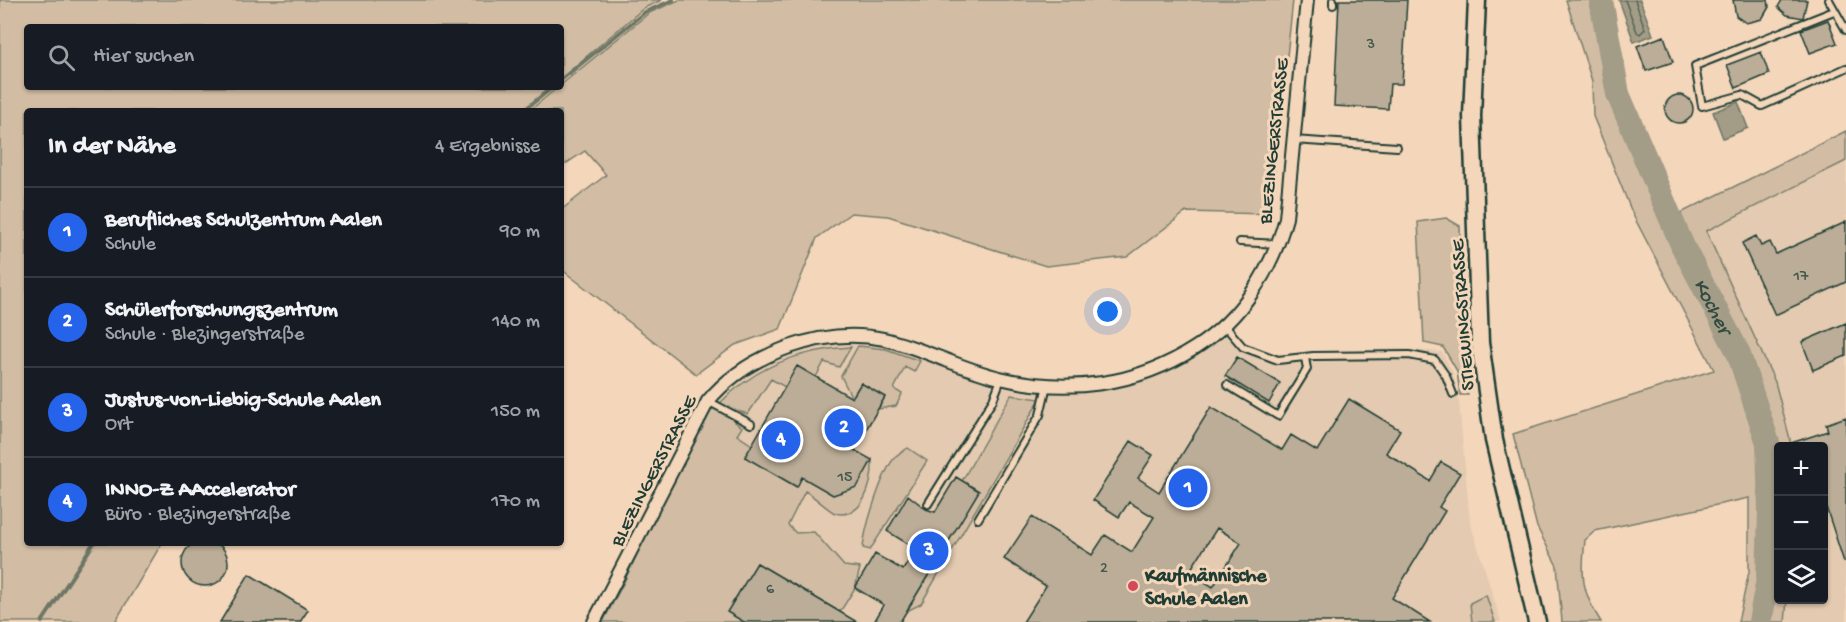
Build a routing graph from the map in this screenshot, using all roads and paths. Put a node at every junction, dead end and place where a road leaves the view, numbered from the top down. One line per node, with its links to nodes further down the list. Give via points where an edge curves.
1 (1307, 0): 7 (street, BLEZINGERSTRASSE)
2 (1477, 0): 22 (main road, STIEWINGSTRASSE, via 1472,116 1480,343 1494,440)
3 (1829, 0): 4 (lane)
4 (1834, 11): 5 (lane); 6 (lane, via 1695,66 1702,106 1742,95 1762,106)
5 (1846, 30)
6 (1846, 68)
7 (1293, 140): 8 (lane); 10 (street, BLEZINGERSTRASSE, via 1286,218)
8 (1397, 147)
9 (1240, 242): 10 (lane)
10 (1279, 244): 11 (street, BLEZINGERSTRASSE, via 1248,299)
11 (1225, 326): 12 (lane, via 1253,351 1278,360); 14 (street, BLEZINGERSTRASSE, via 1176,360 1129,378 1092,386)
12 (1305, 358): 15 (lane, via 1307,369 1278,416); 16 (lane, via 1409,355 1435,360)
13 (1001, 379): 14 (street, BLEZINGERSTRASSE); 17 (street, BLEZINGERSTRASSE, via 883,339 846,336 801,343 758,361 723,383); 19 (lane, via 993,400)
14 (1047, 385): 20 (lane, via 1040,415)
15 (1227, 385)
16 (1454, 394)
17 (708, 401): 18 (lane); 21 (street, BLEZINGERSTRASSE)
18 (751, 424)
19 (928, 504)
20 (978, 519)
21 (594, 622)
22 (1537, 622)

